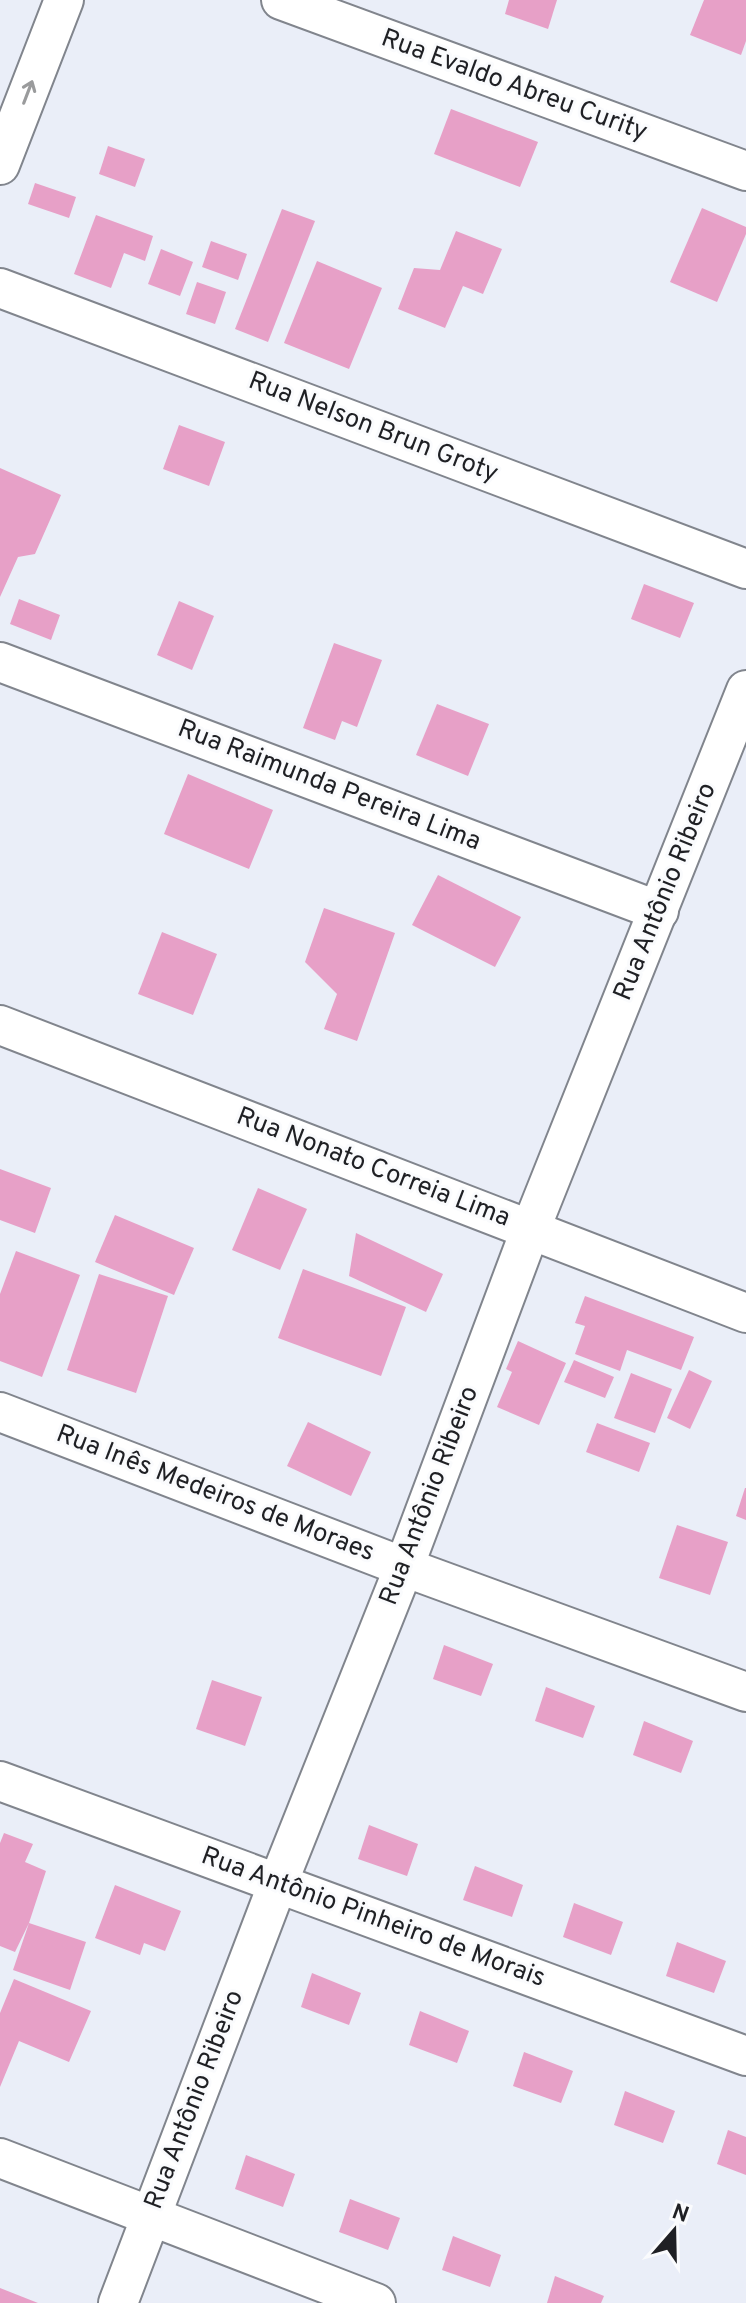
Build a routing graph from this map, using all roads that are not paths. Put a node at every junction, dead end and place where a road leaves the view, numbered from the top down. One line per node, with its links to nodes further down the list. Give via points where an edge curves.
1 (64, 0): 3 (street, one-way to 1)
2 (281, 0): 4 (street, Rua Evaldo Abreu Curity)
3 (0, 165)
4 (746, 171)
5 (0, 288): 6 (street, Rua Nelson Brun Groty)
6 (746, 569)
7 (0, 662): 9 (street, Rua Raimunda Pereira Lima)
8 (746, 690): 9 (street, Rua Antônio Ribeiro)
9 (659, 911): 11 (street, Rua Antônio Ribeiro)
10 (0, 1025): 11 (street, Rua Nonato Correia Lima)
11 (531, 1228): 12 (street, Rua Nonato Correia Lima); 14 (street, Rua Antônio Ribeiro)
12 (746, 1313)
13 (0, 1412): 14 (street, Rua Inês Medeiros de Moraes)
14 (404, 1567): 15 (street, Rua Inês Medeiros de Moraes); 17 (street, Rua Antônio Ribeiro)
15 (746, 1692)
16 (0, 1781): 17 (street, Rua Antônio Pinheiro de Morais)
17 (278, 1883): 18 (street, Rua Antônio Pinheiro de Morais); 20 (street, Rua Antônio Ribeiro)
18 (746, 2056)
19 (0, 2158): 20 (street)
20 (150, 2215): 21 (street, Rua Antônio Ribeiro); 22 (street)
21 (118, 2303)
22 (376, 2303)

